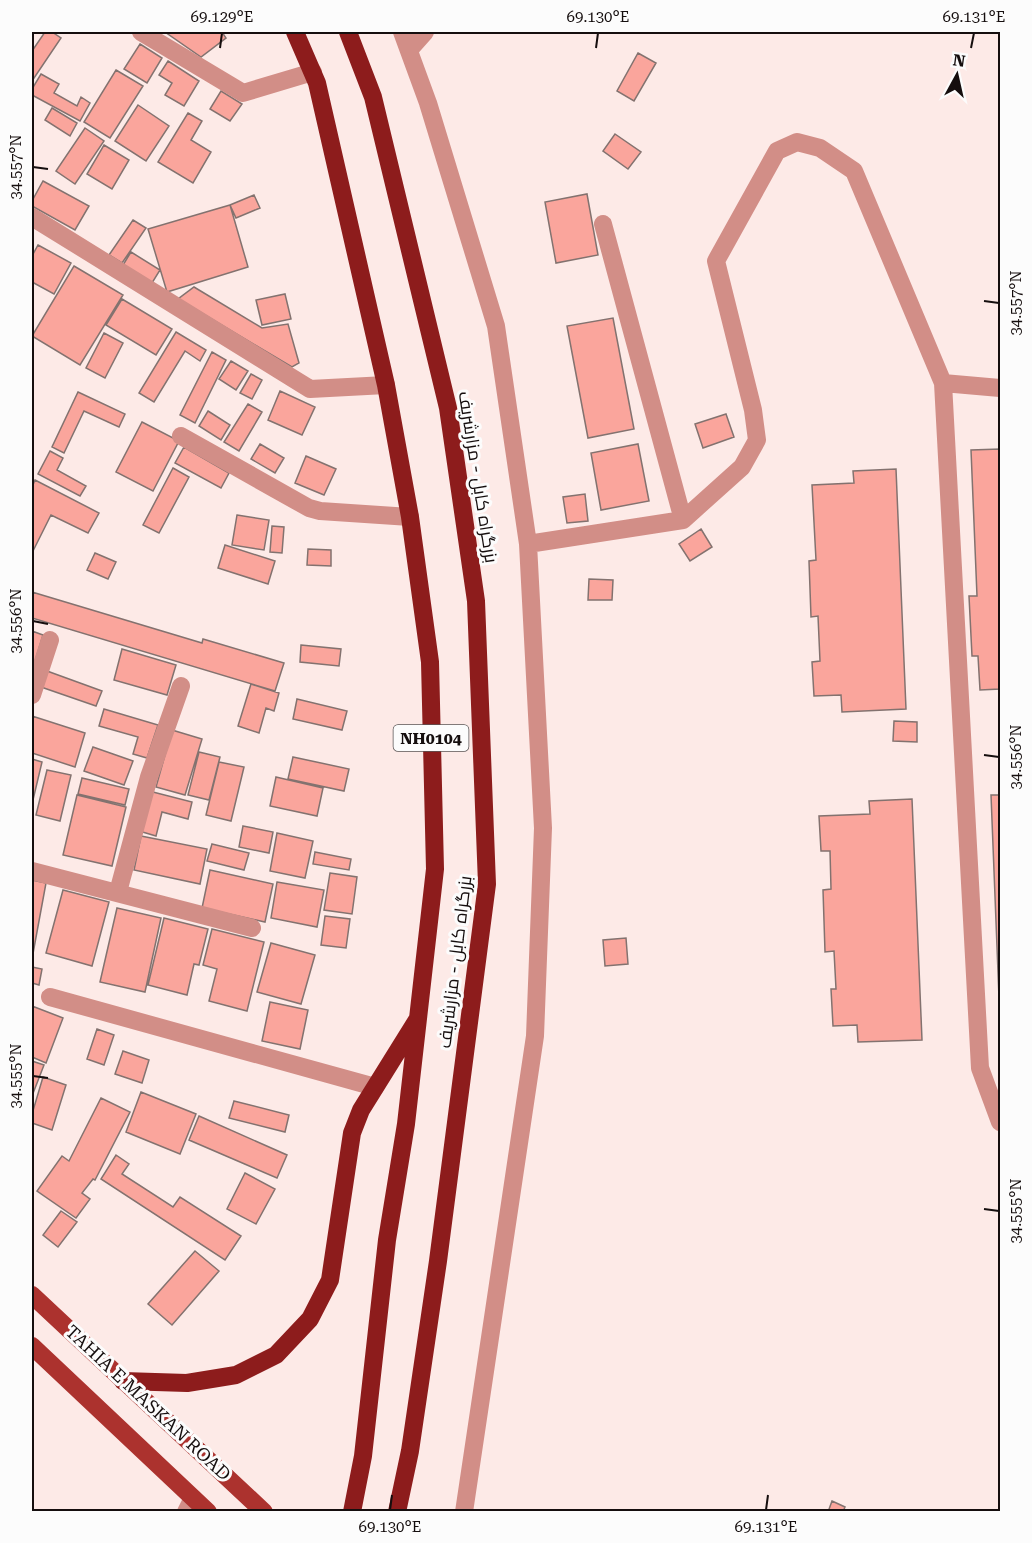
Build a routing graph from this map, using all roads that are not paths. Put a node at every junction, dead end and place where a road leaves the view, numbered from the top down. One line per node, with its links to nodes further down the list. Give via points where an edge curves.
1 (141, 32): 7 (street, via 243,93)
2 (296, 32): 7 (highway, بزرگراه کابل - مزارشریف / NH0104)
3 (348, 32): 34 (highway, بزرگراه کابل - مزارشریف / NH0104, via 373,97 448,408 476,601 487,884 438,1261)
4 (402, 32): 6 (street)
5 (424, 32): 6 (street)
6 (409, 50): 16 (street, via 496,326)
7 (313, 72): 11 (highway, بزرگراه کابل - مزارشریف / NH0104)
8 (32, 217): 11 (street, via 310,389)
9 (603, 224): 15 (street)
10 (943, 383): 12 (street); 15 (street, via 854,171 820,148 797,142 777,151 716,261 757,440 742,467); 26 (street, via 980,1068)
11 (386, 385): 14 (highway, بزرگراه کابل - مزارشریف / NH0104)
12 (1000, 388)
13 (181, 436): 14 (street, via 309,508)
14 (410, 517): 24 (highway, بزرگراه کابل - مزارشریف / NH0104, via 429,662 435,869)
15 (683, 520): 16 (street)
16 (528, 544): 35 (street, via 543,828 535,1036)
17 (50, 640): 19 (street)
18 (181, 686): 21 (street, via 149,777)
19 (32, 695)
20 (32, 871): 21 (street)
21 (118, 892): 22 (street)
22 (252, 928)
23 (50, 997): 25 (street)
24 (419, 1016): 25 (highway); 33 (highway, بزرگراه کابل - مزارشریف / NH0104, via 387,1240 363,1456)
25 (375, 1087): 29 (highway, via 352,1133 330,1280 310,1319 276,1355 236,1375 187,1383)
26 (1000, 1122)
27 (32, 1295): 29 (main road, TAHIA E MASKAN ROAD)
28 (32, 1346): 30 (main road)
29 (123, 1382): 32 (main road, TAHIA E MASKAN ROAD)
30 (192, 1507): 31 (main road)
31 (208, 1512)
32 (264, 1512)
33 (352, 1512)
34 (397, 1512)
35 (464, 1512)

